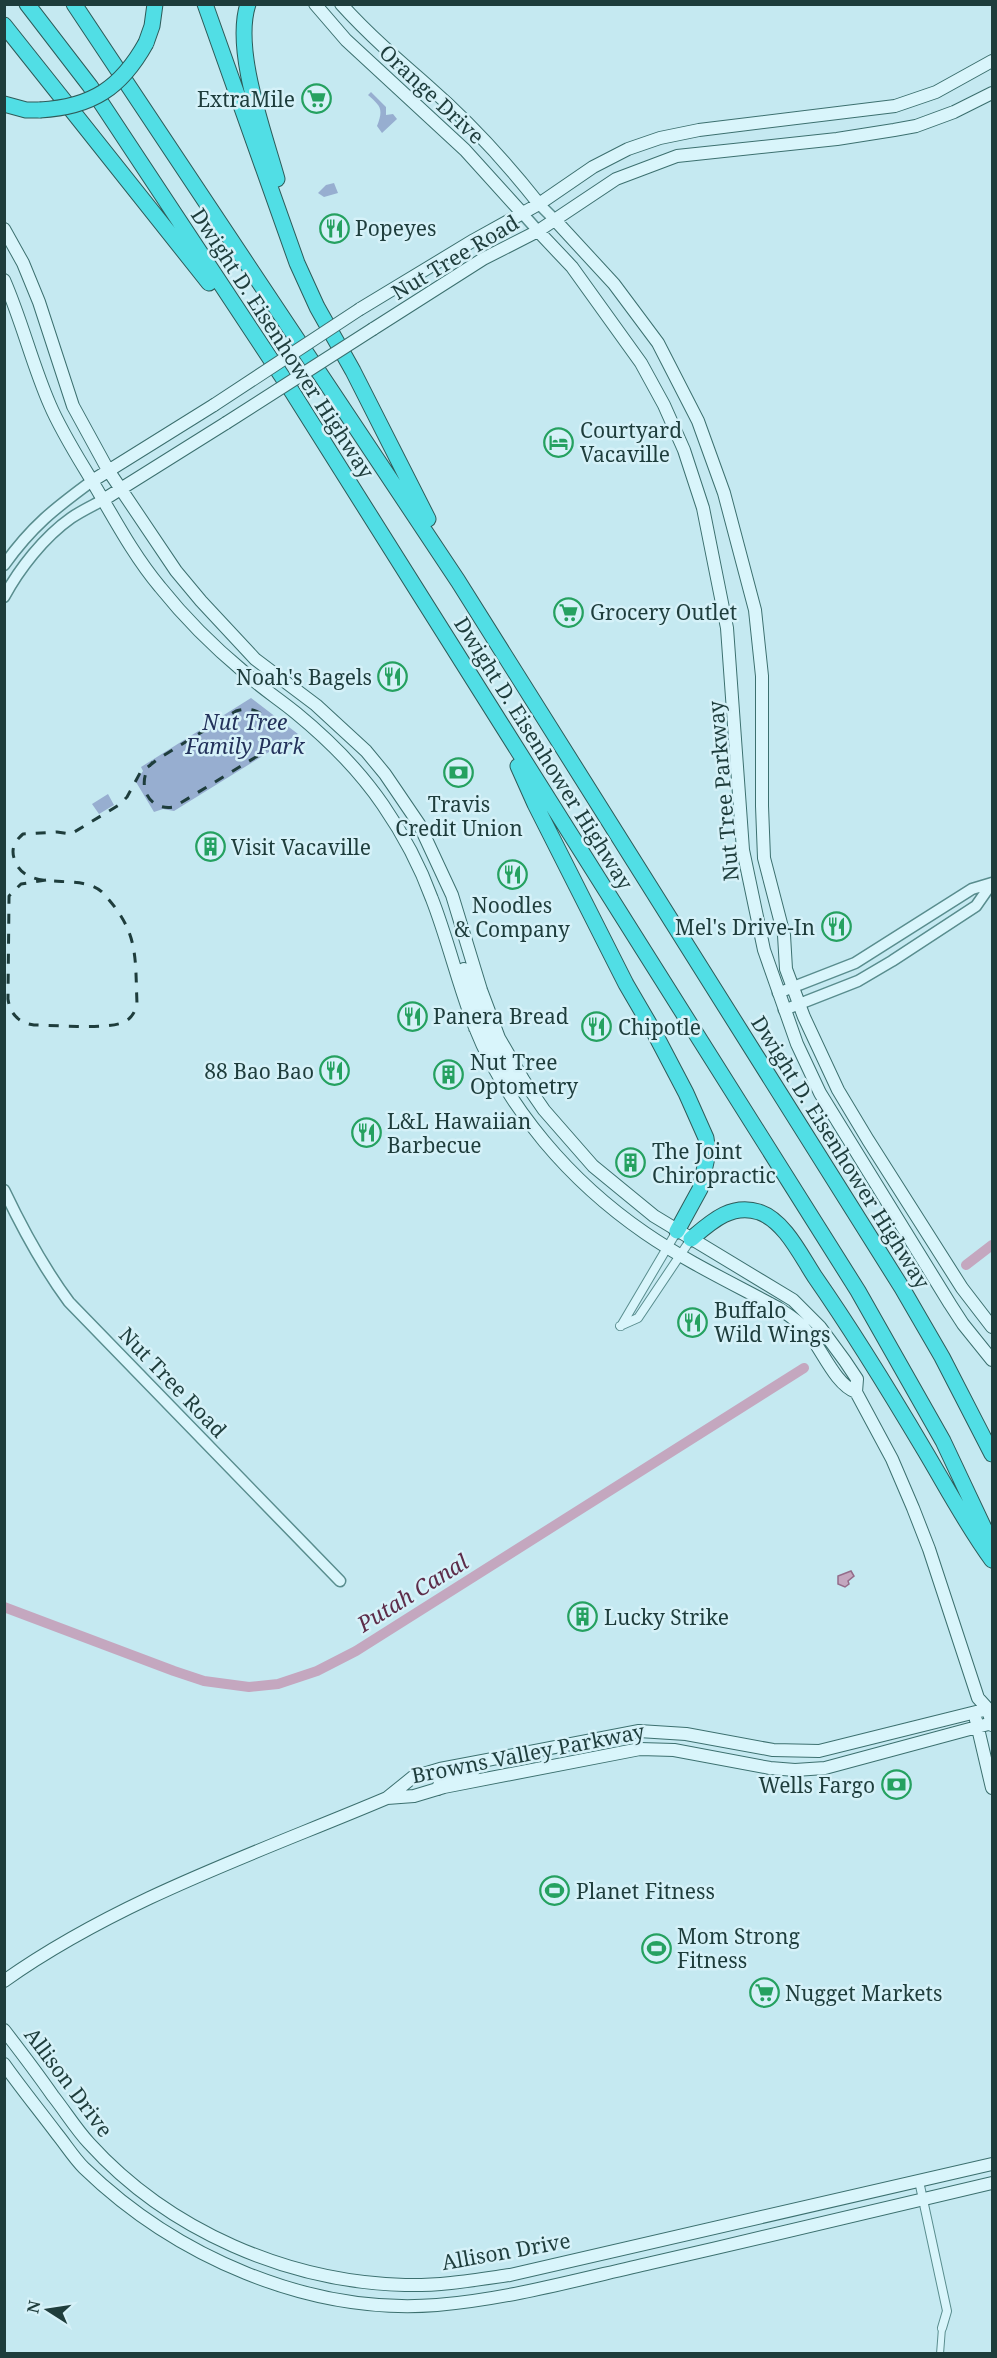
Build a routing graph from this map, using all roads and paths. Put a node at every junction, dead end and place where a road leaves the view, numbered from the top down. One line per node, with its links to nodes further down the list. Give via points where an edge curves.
1 (27, 4): 19 (highway, Dwight D. Eisenhower Highway, via 90,86)
2 (74, 4): 25 (highway, Dwight D. Eisenhower Highway)
3 (155, 4): 11 (highway, bridge, via 146,43 136,62 111,88 80,105 26,110)
4 (205, 4): 17 (highway)
5 (248, 4): 17 (highway, via 244,55)
6 (315, 4): 13 (main road, Orange Drive, via 346,40 465,150)
7 (341, 4): 12 (main road, Orange Drive, via 442,100)
8 (4, 25): 19 (highway)
9 (993, 61): 12 (main road, Nut Tree Road, via 936,92 895,106 660,138 593,167)
10 (993, 93): 14 (main road, Nut Tree Road, via 916,126 677,156 616,179)
11 (4, 104)
12 (539, 204): 13 (main road, Nut Tree Road); 14 (street, Nut Tree Parkway)
13 (522, 213): 16 (street, Nut Tree Parkway); 20 (main road, Nut Tree Road, bridge, via 360,309)
14 (555, 220): 16 (main road, Nut Tree Road); 30 (main road, Nut Tree Parkway, via 614,284 658,344 698,421 724,493 755,610 762,676 764,858 784,935 786,969)
15 (4, 229): 20 (main road, via 35,292 73,406)
16 (538, 231): 22 (main road, Nut Tree Road, bridge, via 483,259); 31 (main road, Nut Tree Parkway, via 572,267 641,363 684,450 703,508 727,628 743,850 764,950)
17 (297, 263): 25 (highway)
18 (4, 280): 21 (main road, via 49,404)
19 (291, 390): 27 (highway, Dwight D. Eisenhower Highway)
20 (108, 470): 21 (main road, Nut Tree Road); 22 (main road)
21 (92, 481): 23 (main road); 24 (street, Nut Tree Road, via 28,532)
22 (120, 490): 23 (main road, Nut Tree Road); 34 (main road, via 201,601 255,658 345,730 403,798 452,895)
23 (103, 500): 26 (street, Nut Tree Road, via 70,519 44,542); 29 (main road, via 159,587 245,674 295,712 342,754 366,782 414,858)
24 (4, 565)
25 (458, 581): 45 (highway, Dwight D. Eisenhower Highway, via 889,1268)
26 (4, 597)
27 (501, 724): 38 (highway, via 534,804 706,1138 707,1162 700,1189); 46 (highway, Dwight D. Eisenhower Highway, via 858,1291 943,1441)
28 (993, 883): 30 (street, via 972,889 855,963); 32 (street, via 976,906 892,961 858,981)
29 (440, 921): 34 (main road, via 451,931 475,1004 479,1011); 35 (main road)
30 (792, 987): 31 (street); 32 (main road, Nut Tree Parkway)
31 (778, 993): 33 (main road, Nut Tree Parkway)
32 (799, 1004): 33 (street); 42 (main road, Nut Tree Parkway, via 838,1090 962,1288)
33 (784, 1010): 43 (main road, Nut Tree Parkway, via 820,1093 963,1324)
34 (489, 1012): 36 (main road)
35 (475, 1028): 36 (main road, via 486,1031 513,1080); 40 (main road, via 505,1088 557,1156 625,1219)
36 (530, 1089): 38 (main road, via 593,1166)
37 (4, 1190): 48 (street, Nut Tree Road, via 46,1272 69,1302)
38 (677, 1231): 39 (main road); 40 (street)
39 (691, 1239): 41 (street); 44 (main road, via 781,1291 803,1309 856,1379); 47 (highway, via 732,1210 747,1209 774,1220 843,1317 972,1532)
40 (666, 1247): 41 (main road); 41 (street, via 620,1326 638,1318)
41 (681, 1256): 44 (main road, via 795,1320 812,1338 845,1388)
42 (993, 1327)
43 (993, 1360)
44 (856, 1392): 49 (main road, via 892,1459 921,1528)
45 (993, 1454)
46 (993, 1545)
47 (993, 1560)
48 (340, 1581)
49 (978, 1698): 50 (main road); 51 (main road)
50 (974, 1713): 51 (main road); 54 (main road, Browns Valley Parkway, via 830,1750 792,1752)
51 (989, 1722): 55 (main road, Browns Valley Parkway, via 854,1762 810,1770 770,1768); 59 (main road)
52 (655, 1731): 53 (main road, Browns Valley Parkway); 54 (main road, Browns Valley Parkway); 56 (main road, via 602,1745)
53 (581, 1741): 56 (main road); 57 (main road, Browns Valley Parkway); 58 (main road, via 576,1752 534,1761)
54 (755, 1747): 55 (main road, via 749,1756 712,1749)
55 (696, 1753): 56 (main road, Browns Valley Parkway, via 651,1748)
56 (590, 1757): 58 (main road, Browns Valley Parkway)
57 (494, 1758): 60 (main road, via 488,1766 441,1779); 61 (main road, Browns Valley Parkway, via 413,1777)
58 (515, 1773): 60 (main road, Browns Valley Parkway)
59 (993, 1788)
60 (438, 1789): 61 (main road, Browns Valley Parkway)
61 (387, 1798): 62 (main road, Browns Valley Parkway, via 178,1884 68,1939)
62 (4, 1981)
63 (4, 2030): 66 (main road, Allison Drive, via 88,2142 156,2203 231,2245 283,2265 337,2278 406,2285 510,2275)
64 (4, 2064): 68 (main road, Allison Drive, via 82,2166 138,2213 214,2259 296,2290 335,2299 393,2305 488,2299)
65 (993, 2164): 66 (main road, Allison Drive)
66 (919, 2181): 68 (street)
67 (993, 2183): 68 (main road, Allison Drive)
68 (923, 2199): 69 (street, via 947,2311)
69 (942, 2328): 70 (street)
70 (940, 2354)

